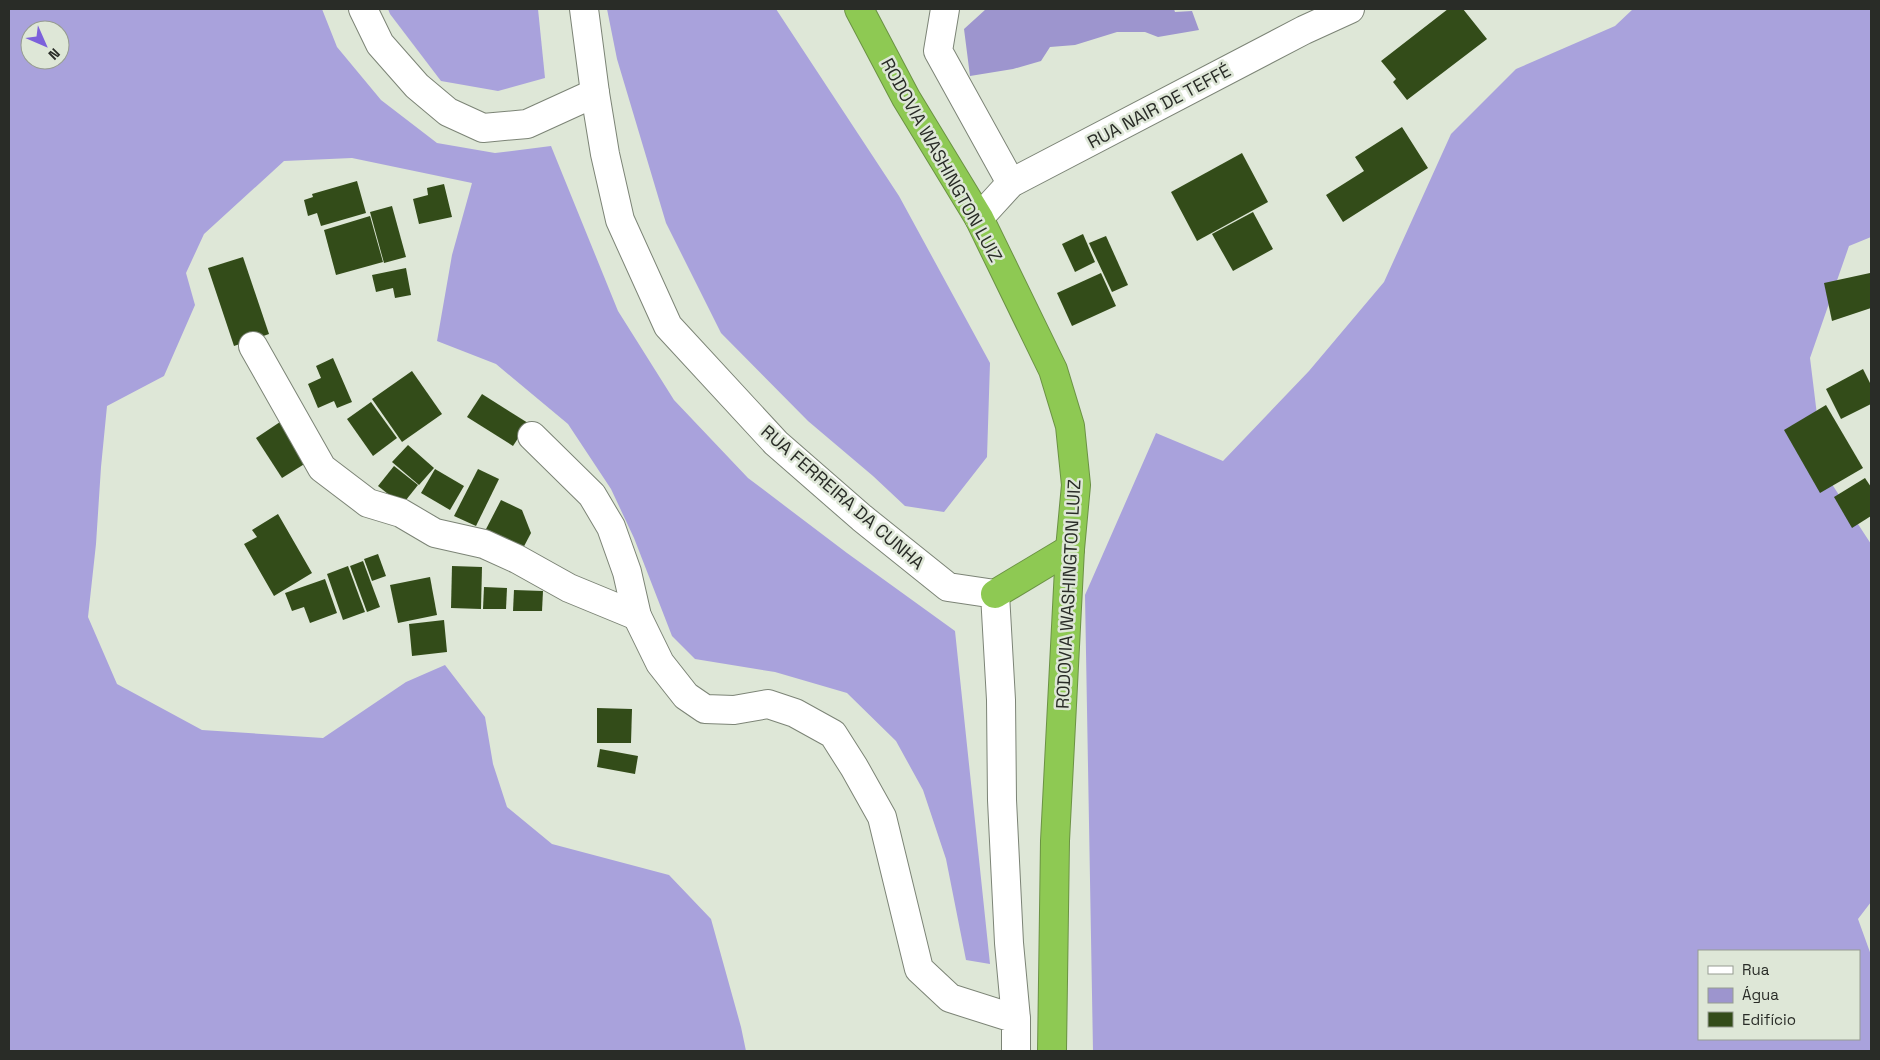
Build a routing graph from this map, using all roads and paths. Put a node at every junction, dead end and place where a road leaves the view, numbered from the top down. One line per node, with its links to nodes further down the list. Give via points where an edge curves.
1 (363, 9): 7 (street, via 380,44 416,86 448,112 482,128 526,124)
2 (584, 9): 7 (street, RUA FERREIRA DA CUNHA)
3 (859, 9): 9 (highway, RODOVIA WASHINGTON LUIZ, via 906,98)
4 (945, 9): 8 (street, via 938,51)
5 (1350, 9): 6 (street, RUA NAIR DE TEFFÉ)
6 (1300, 19): 8 (street, RUA NAIR DE TEFFÉ)
7 (595, 93): 13 (street, RUA FERREIRA DA CUNHA, via 620,220 668,326 776,443 862,518 948,587)
8 (1011, 183): 9 (street, RUA NAIR DE TEFFÉ)
9 (979, 218): 12 (highway, RODOVIA WASHINGTON LUIZ, via 1053,370 1070,426 1076,485)
10 (253, 346): 14 (street, via 322,468 368,502 400,513 435,533 484,544 569,588)
11 (532, 436): 14 (street, via 592,495 611,527 627,572)
12 (1070, 549): 13 (highway); 17 (highway, RODOVIA WASHINGTON LUIZ, via 1054,841)
13 (995, 594): 15 (street, via 1009,942)
14 (637, 616): 15 (street, via 660,663 686,696 705,709 734,710 768,704 795,713 833,734 882,817 918,968 950,998)
15 (1016, 1019): 16 (street)
16 (1016, 1051)
17 (1052, 1051)

